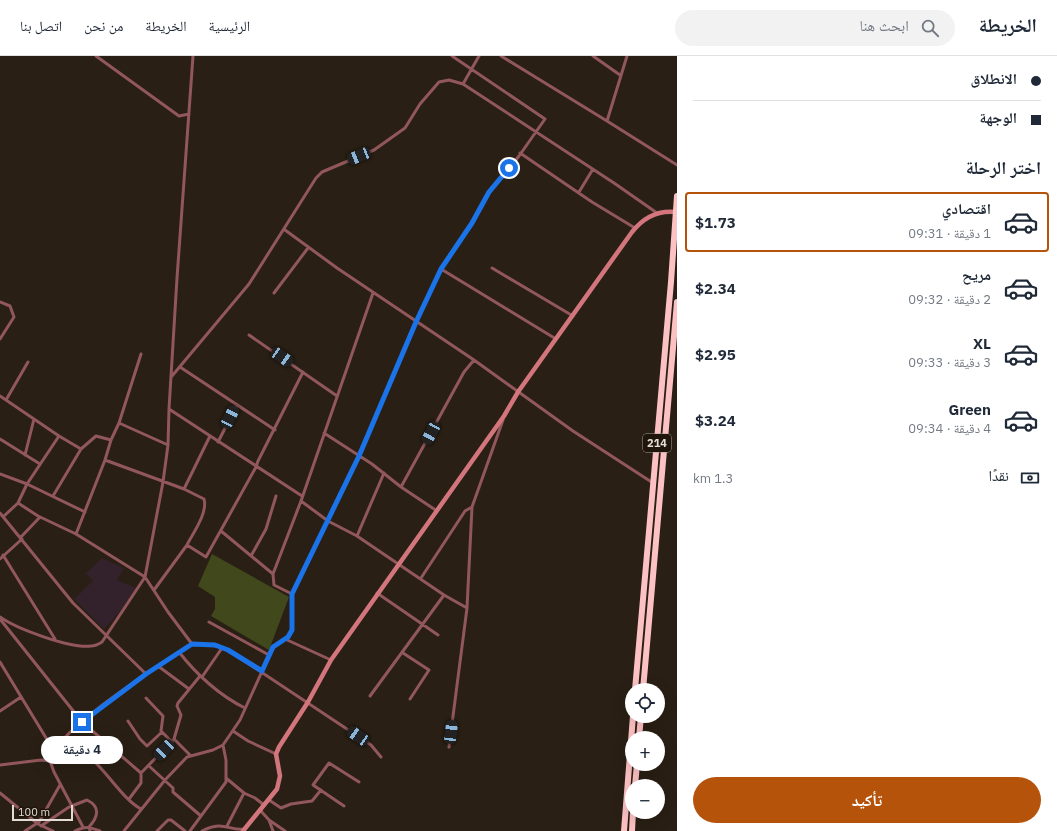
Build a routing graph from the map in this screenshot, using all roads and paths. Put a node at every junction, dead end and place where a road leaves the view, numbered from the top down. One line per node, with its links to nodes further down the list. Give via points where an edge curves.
1 (96, 56): 11 (street, via 179,116)
2 (193, 56): 11 (street)
3 (452, 56): 8 (street)
4 (479, 56): 8 (street)
5 (501, 56): 12 (street)
6 (593, 56): 9 (street)
7 (627, 56): 9 (street)
8 (472, 69): 10 (street); 13 (street, via 545,119)
9 (620, 75): 12 (street)
10 (463, 84): 13 (street); 24 (street, via 449,80 438,82 405,128 374,150 322,172)
11 (189, 114): 42 (street)
12 (607, 121): 15 (street)
13 (536, 131): 14 (street); 16 (street)
14 (520, 153): 17 (street); 27 (street, via 489,192)
15 (677, 165)
16 (592, 169): 17 (street); 21 (street)
17 (579, 192): 23 (street)
18 (677, 196): 19 (highway, 214)
19 (677, 205): 20 (highway, 214)
20 (676, 212): 21 (street); 22 (highway, 214)
21 (657, 214): 23 (street, via 641,221)
22 (676, 221): 69 (highway, 214)
23 (635, 228): 32 (street)
24 (285, 230): 25 (street); 40 (street, via 249,284)
25 (308, 248): 28 (street); 29 (street)
26 (492, 268): 32 (street)
27 (441, 269): 33 (street); 36 (street)
28 (274, 293)
29 (373, 293): 33 (street); 45 (street)
30 (0, 302): 35 (street, via 10,306 14,317)
31 (677, 302): 121 (highway, 214)
32 (572, 316): 36 (street)
33 (416, 322): 38 (street); 62 (street)
34 (249, 335): 41 (street)
35 (0, 339)
36 (556, 339): 43 (street)
37 (141, 354): 51 (street)
38 (474, 360): 43 (street); 71 (street, via 464,372)
39 (28, 362): 46 (street)
40 (180, 368): 42 (street); 47 (street)
41 (303, 372): 45 (street); 52 (street)
42 (172, 377): 48 (street)
43 (518, 392): 49 (street); 69 (street)
44 (0, 396): 46 (street)
45 (337, 396): 53 (street)
46 (6, 400): 50 (street)
47 (237, 405): 52 (street); 58 (street)
48 (169, 409): 55 (street); 59 (street)
49 (504, 416): 78 (street); 79 (street)
50 (34, 419): 54 (street); 61 (street)
51 (119, 422): 57 (street); 59 (street)
52 (275, 430): 65 (street)
53 (324, 433): 62 (street); 75 (street)
54 (60, 436): 60 (street); 64 (street)
55 (210, 436): 58 (street); 72 (street)
56 (0, 439): 61 (street)
57 (111, 440): 60 (street, via 96,436); 63 (street)
58 (218, 442): 65 (street)
59 (168, 445): 68 (street)
60 (81, 449): 73 (street)
61 (25, 455): 64 (street)
62 (359, 456): 66 (street); 84 (street)
63 (105, 460): 68 (street); 80 (street)
64 (40, 464): 70 (street)
65 (256, 468): 75 (street); 85 (street)
66 (384, 473): 71 (street); 87 (street)
67 (0, 474): 70 (street)
68 (163, 482): 72 (street); 95 (street)
69 (653, 483): 120 (highway, 214)
70 (27, 484): 73 (street); 77 (street)
71 (401, 487): 79 (street)
72 (184, 489): 89 (street, via 204,499 206,505)
73 (53, 496): 80 (street)
74 (276, 496): 91 (street, via 266,529)
75 (302, 496): 76 (street)
76 (301, 501): 84 (street); 94 (street)
77 (18, 503): 82 (street); 83 (street)
78 (472, 507): 96 (street, via 465,511); 101 (street)
79 (437, 511): 93 (street)
80 (85, 512): 86 (street)
81 (0, 513): 82 (street)
82 (4, 516): 88 (street)
83 (40, 517): 86 (street); 88 (street)
84 (328, 520): 87 (street); 99 (street)
85 (221, 531): 89 (street, via 206,557); 91 (street)
86 (76, 534): 95 (street)
87 (357, 536): 93 (street)
88 (21, 538): 90 (street); 106 (street, via 73,603)
89 (187, 545): 97 (street)
90 (3, 556): 92 (street); 108 (street)
91 (251, 556): 94 (street)
92 (0, 559)
93 (398, 564): 96 (street); 98 (street)
94 (273, 574): 99 (street, via 274,585)
95 (146, 577): 97 (street); 106 (street)
96 (421, 578): 100 (street)
97 (154, 590): 109 (street)
98 (377, 593): 104 (street); 114 (street)
99 (292, 594): 107 (street, via 292,630)
100 (444, 595): 101 (street); 104 (street)
101 (466, 608): 137 (street)
102 (0, 618): 108 (street, via 32,633); 131 (street)
103 (209, 622): 113 (street)
104 (422, 624): 105 (street); 112 (street)
105 (438, 635)
106 (105, 636): 108 (street, via 102,642 91,646 76,646); 118 (street, via 121,648)
107 (285, 639): 113 (street, via 273,647); 114 (street)
108 (55, 640)
109 (192, 644): 110 (street); 111 (street)
110 (222, 648): 117 (street); 119 (street)
111 (179, 652): 116 (street); 119 (street)
112 (403, 653): 123 (street); 126 (street, via 430,670)
113 (269, 655): 117 (street)
114 (331, 660): 127 (street)
115 (0, 662): 124 (street)
116 (158, 666): 118 (street); 122 (street)
117 (262, 671): 127 (street); 128 (street)
118 (146, 674): 131 (street)
119 (201, 676): 122 (street); 128 (street, via 236,704)
120 (636, 683)
121 (644, 683)
122 (188, 688): 135 (street, via 177,706 181,715)
123 (370, 696)
124 (22, 697): 129 (street); 138 (street)
125 (146, 698): 134 (street, via 162,716)
126 (410, 699)
127 (308, 702): 139 (street); 141 (street, via 371,745)
128 (245, 708): 133 (street)
129 (0, 711)
130 (128, 721): 134 (street, via 147,746)
131 (82, 722): 138 (street); 145 (street)
132 (632, 723): 180 (highway)
133 (233, 731): 136 (street); 139 (street)
134 (162, 732): 135 (street)
135 (173, 741): 140 (street); 144 (street)
136 (223, 745): 140 (street); 146 (street)
137 (449, 747)
138 (54, 750): 142 (street); 153 (street, via 73,760 83,753 86,754)
139 (276, 754): 154 (street, via 280,780)
140 (190, 755): 147 (street)
141 (382, 757)
142 (50, 761): 143 (street); 149 (street)
143 (0, 765)
144 (149, 766): 145 (street); 147 (street)
145 (141, 773): 153 (street, via 141,783)
146 (226, 778): 152 (street); 160 (street, via 226,782)
147 (165, 780): 158 (street); 160 (street, via 173,788 173,792)
148 (359, 782): 150 (street, via 329,763 313,785)
149 (60, 785): 156 (street); 163 (street)
150 (321, 790): 154 (street, via 312,801 281,808); 157 (street)
151 (0, 793): 163 (street)
152 (244, 793): 155 (street); 165 (street)
153 (129, 799): 158 (street)
154 (269, 800): 155 (street)
155 (264, 805): 159 (street)
156 (72, 806): 164 (street); 166 (street); 167 (street, via 87,800 96,808 96,819)
157 (344, 806)
158 (141, 809): 173 (street)
159 (260, 810): 162 (street); 168 (street)
160 (202, 816): 176 (street)
161 (633, 819): 181 (highway)
162 (269, 820): 178 (street); 179 (street)
163 (37, 823): 164 (street); 169 (street)
164 (41, 826): 170 (street)
165 (227, 826): 168 (street); 177 (street, via 215,826)
166 (83, 827): 167 (street); 171 (street)
167 (89, 829): 172 (street)
168 (245, 830)
169 (25, 831)
170 (53, 831)
171 (75, 831)
172 (100, 831)
173 (124, 831)
174 (157, 831): 175 (street, via 168,820)
175 (185, 831)
176 (190, 831)
177 (202, 831)
178 (273, 831)
179 (285, 831)
180 (624, 831)
181 (632, 831)

